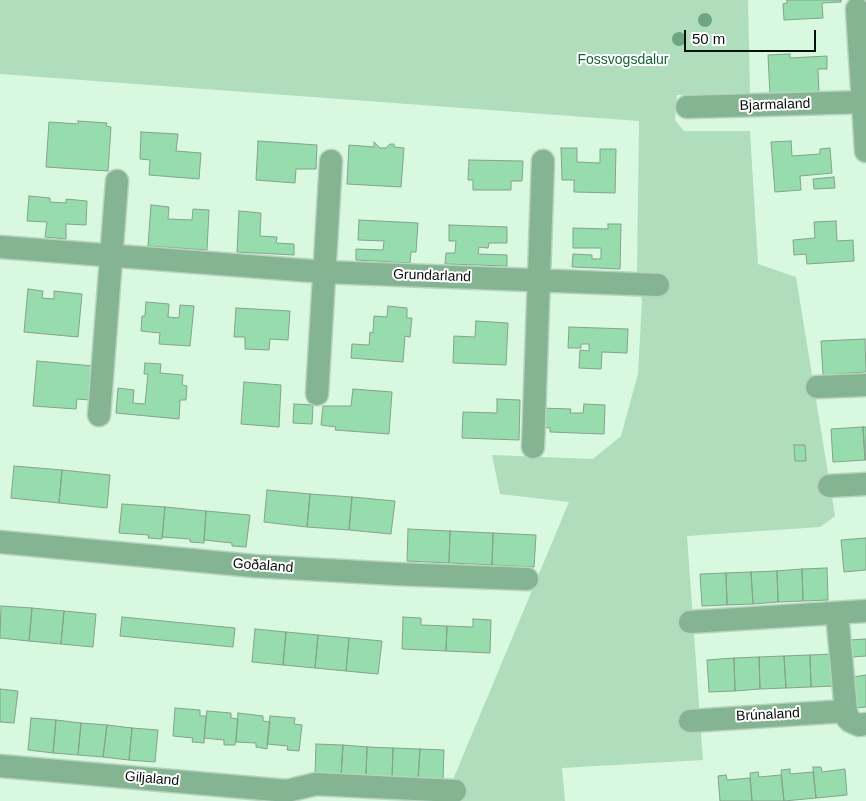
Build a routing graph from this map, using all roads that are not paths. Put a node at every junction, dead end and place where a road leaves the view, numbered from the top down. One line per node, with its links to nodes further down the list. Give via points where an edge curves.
1 (857, 9): 2 (street)
2 (864, 102): 3 (street, Bjarmaland); 4 (street)
3 (687, 108)
4 (866, 151)
5 (332, 161): 10 (street)
6 (543, 161): 11 (street)
7 (117, 181): 9 (street)
8 (0, 247): 9 (street, Grundarland)
9 (112, 256): 10 (street, Grundarland); 16 (street)
10 (325, 272): 11 (street, Grundarland); 15 (street)
11 (539, 280): 12 (street, Grundarland); 17 (street)
12 (658, 285)
13 (866, 385): 14 (street)
14 (817, 387)
15 (317, 394)
16 (99, 415)
17 (533, 446)
18 (866, 484): 19 (street)
19 (829, 486)
20 (0, 542): 21 (street, Goðaland, via 254,566)
21 (526, 579)
22 (866, 611): 23 (street)
23 (837, 614): 24 (street); 25 (street)
24 (690, 622)
25 (846, 711): 26 (street, Brúnaland); 27 (street, via 850,722)
26 (690, 721)
27 (866, 724)
28 (0, 766): 29 (street, Giljaland, via 287,791)
29 (304, 786): 30 (street, Giljaland)
30 (455, 791)

